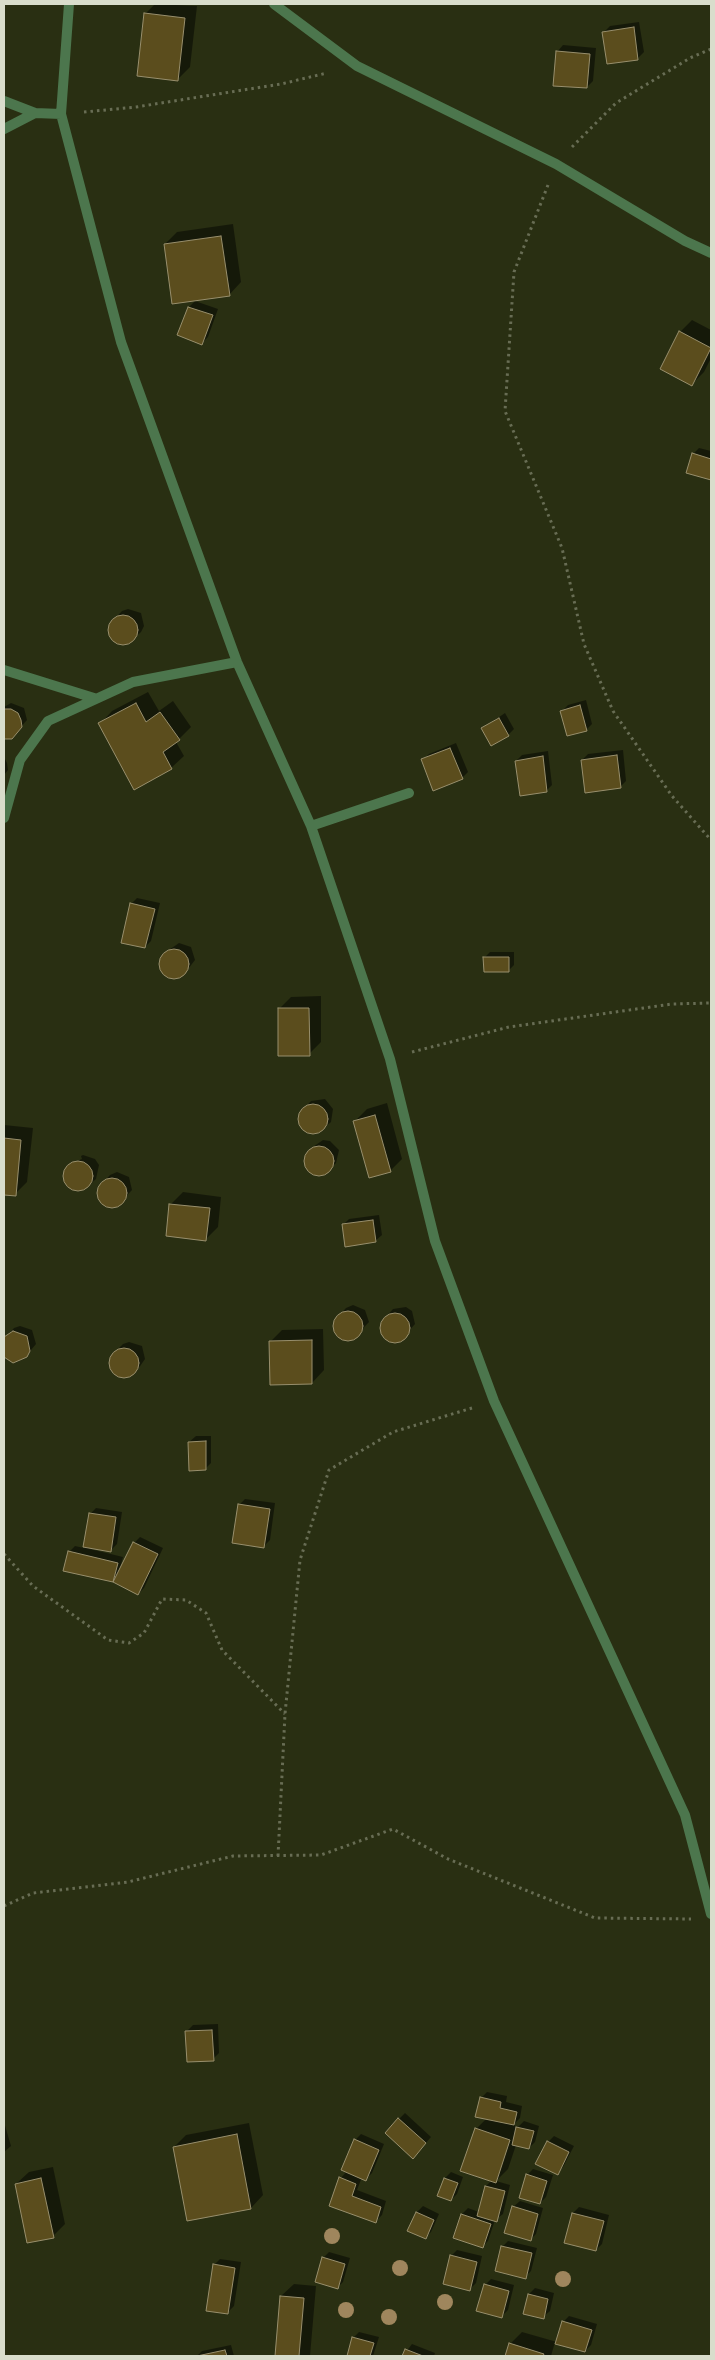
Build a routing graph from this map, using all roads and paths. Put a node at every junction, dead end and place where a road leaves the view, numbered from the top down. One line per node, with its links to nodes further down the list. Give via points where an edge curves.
1 (69, 4): 7 (street)
2 (274, 4): 4 (street)
3 (711, 49): 9 (path, via 690,58 616,103)
4 (358, 66): 7 (path, via 281,84 136,107); 9 (street)
5 (4, 101): 6 (street)
6 (35, 113): 7 (street); 8 (street)
7 (61, 114): 11 (street, via 121,342)
8 (4, 129)
9 (556, 164): 10 (street, via 685,241); 17 (path, via 514,272 505,411 562,548 584,644 613,711 672,796)
10 (711, 253)
11 (236, 662): 13 (street, via 133,682); 16 (street)
12 (4, 670): 13 (street)
13 (94, 698): 15 (street, via 48,720 20,760)
14 (409, 793): 16 (street)
15 (4, 818)
16 (311, 826): 19 (street)
17 (711, 840)
18 (711, 1003): 19 (path, via 672,1004 509,1027)
19 (390, 1059): 20 (street, via 435,1241)
20 (494, 1401): 22 (path, via 393,1432 329,1470 300,1560); 25 (street, via 685,1815)
21 (4, 1554): 22 (path, via 33,1586 108,1640 129,1643 144,1633 162,1599 186,1600 206,1613 222,1650)
22 (285, 1714): 23 (path)
23 (278, 1856): 24 (path, via 233,1856 128,1882 33,1893); 26 (path, via 321,1855 393,1829 448,1859 595,1918)
24 (4, 1906)
25 (711, 1914)
26 (692, 1919)

